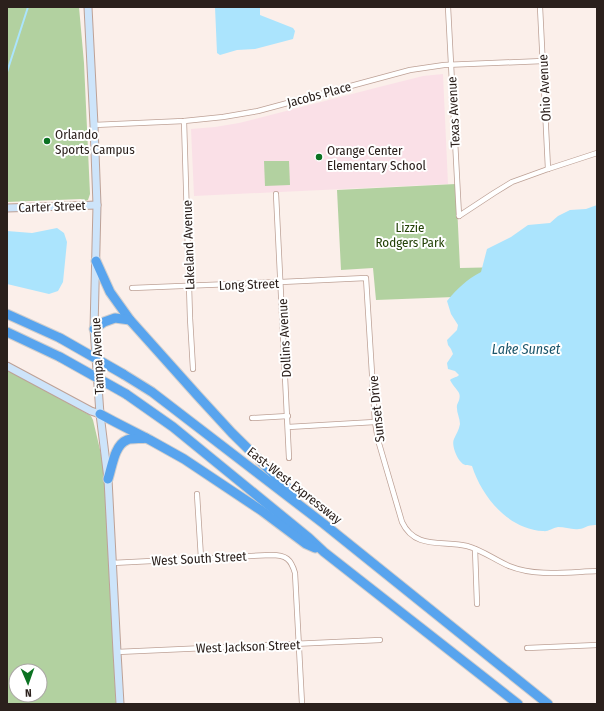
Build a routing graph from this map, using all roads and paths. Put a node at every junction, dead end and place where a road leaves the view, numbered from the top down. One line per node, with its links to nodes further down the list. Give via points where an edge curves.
1 (88, 7): 7 (street, Tampa Avenue)
2 (448, 7): 5 (street, Texas Avenue)
3 (540, 7): 4 (street, Ohio Avenue)
4 (543, 61): 5 (street, Jacobs Place); 9 (street, Ohio Avenue)
5 (451, 64): 6 (street, Jacobs Place, via 410,70 258,111); 9 (street, Texas Avenue, via 459,216 512,182)
6 (184, 121): 7 (street, Jacobs Place); 16 (street, Lakeland Avenue)
7 (94, 125): 11 (street, Tampa Avenue)
8 (597, 153): 9 (street)
9 (548, 169)
10 (276, 194): 15 (street, Dollins Avenue)
11 (97, 205): 12 (street, Carter Street); 13 (street, Tampa Avenue)
12 (7, 208)
13 (96, 261): 19 (highway, via 110,292); 20 (street, Tampa Avenue)
14 (366, 278): 15 (street, Long Street); 27 (street, Sunset Drive)
15 (281, 282): 16 (street, Long Street); 25 (street, Dollins Avenue)
16 (189, 286): 17 (street, Long Street); 23 (street, Lakeland Avenue)
17 (132, 288)
18 (7, 314): 33 (highway, East-West Expressway, bridge, via 60,338 158,397)
19 (130, 320): 20 (highway, via 115,318); 33 (highway, via 227,428)
20 (94, 329): 24 (street, Tampa Avenue)
21 (7, 332): 35 (highway, bridge, via 60,357 126,394 173,426)
22 (7, 366): 24 (street)
23 (193, 368)
24 (100, 414): 29 (highway); 31 (street, Tampa Avenue)
25 (288, 416): 26 (street); 28 (street, Dollins Avenue)
26 (252, 418)
27 (375, 422): 28 (street); 34 (street, Sunset Drive, via 378,440 405,528 418,539 427,542)
28 (288, 427): 30 (street, Dollins Avenue)
29 (146, 438): 31 (highway, via 127,440 119,446); 35 (highway, via 219,482 306,544)
30 (289, 458)
31 (108, 479): 37 (street, Tampa Avenue)
32 (197, 494): 36 (street)
33 (324, 524): 48 (highway, East-West Expressway)
34 (475, 549): 38 (street, via 509,566 526,570 543,573); 39 (street)
35 (324, 552): 47 (highway)
36 (200, 558): 37 (street, West South Street); 41 (street, West South Street, via 279,554 290,561 295,573)
37 (112, 563): 44 (street, Tampa Avenue)
38 (597, 571)
39 (477, 604)
40 (380, 640): 41 (street, West Jackson Street)
41 (298, 644): 44 (street, West Jackson Street); 46 (street)
42 (597, 645): 43 (street)
43 (527, 648)
44 (117, 652): 45 (street, Tampa Avenue)
45 (120, 704)
46 (302, 704)
47 (518, 704)
48 (548, 704)

